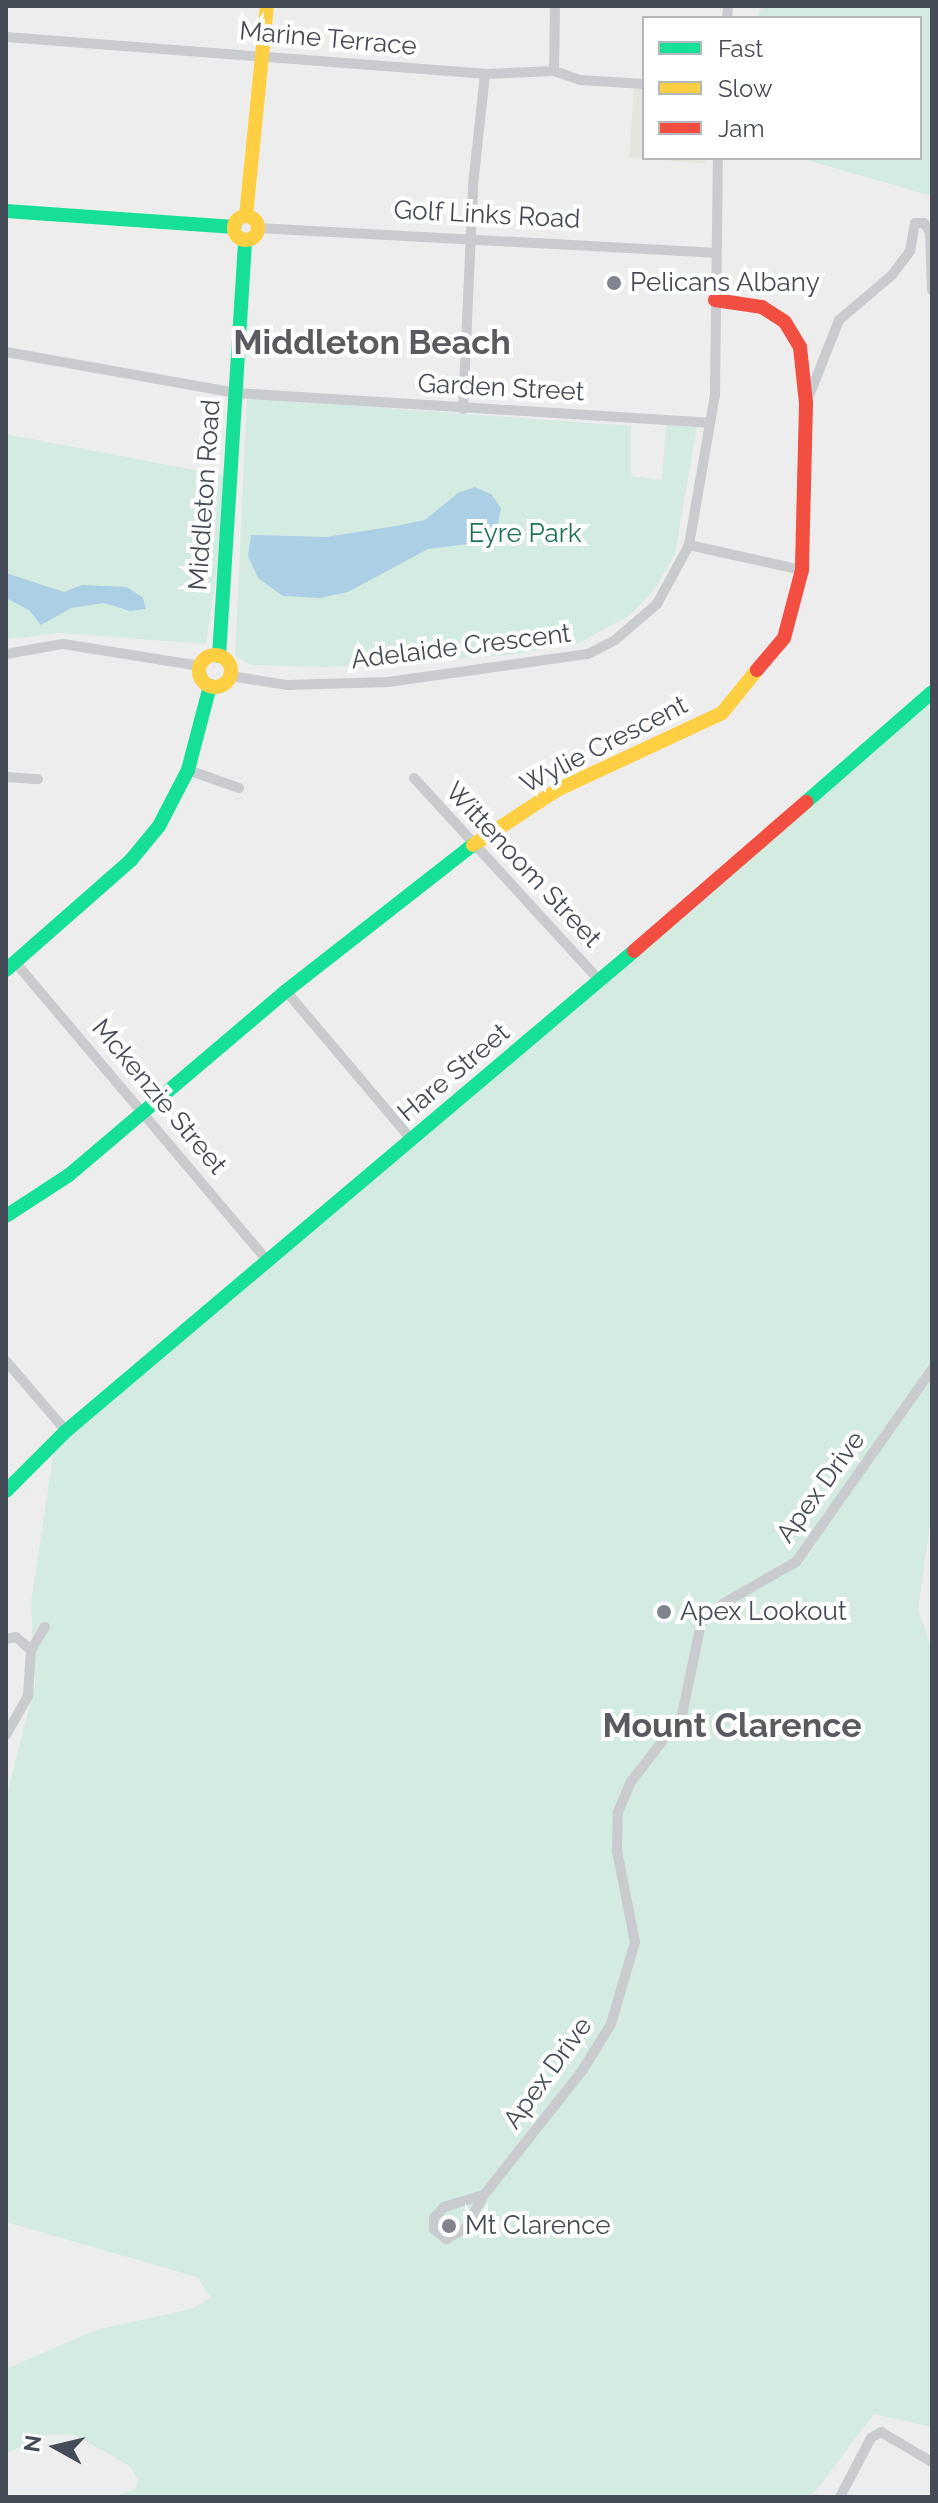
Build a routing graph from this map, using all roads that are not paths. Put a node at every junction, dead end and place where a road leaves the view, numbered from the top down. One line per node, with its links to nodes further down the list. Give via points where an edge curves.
1 (267, 6): 4 (street)
2 (555, 6): 5 (street)
3 (6, 37): 4 (street, Marine Terrace)
4 (262, 55): 6 (street, Marine Terrace); 10 (street)
5 (554, 71): 6 (street, Marine Terrace); 7 (street, Marine Terrace, via 580,80)
6 (485, 74): 13 (street, via 473,185)
7 (642, 84)
8 (718, 160): 15 (street, Adelaide Crescent)
9 (6, 211): 11 (street)
10 (246, 216): 11 (street); 12 (street)
11 (234, 227): 14 (street)
12 (258, 228): 13 (street, Golf Links Road); 14 (street)
13 (474, 238): 15 (street, Golf Links Road); 21 (street)
14 (245, 240): 19 (street, Middleton Road)
15 (713, 253): 17 (street, Adelaide Crescent)
16 (932, 290): 20 (street, via 930,232 924,223 915,223 910,251 892,275 839,320)
17 (715, 300): 20 (street, Wylie Crescent, via 762,307 785,322 800,347); 22 (street, Adelaide Crescent, via 717,363)
18 (6, 352): 19 (street, Garden Street)
19 (236, 393): 21 (street, Garden Street); 26 (street, Middleton Road)
20 (806, 403): 24 (street, Wylie Crescent)
21 (463, 409): 22 (street, Garden Street)
22 (709, 423): 23 (street, Adelaide Crescent)
23 (689, 545): 24 (street); 28 (street, Adelaide Crescent, via 657,604 615,640 588,654 388,682 287,685)
24 (802, 570): 36 (street, Wylie Crescent, via 784,638 722,713 557,790)
25 (6, 654): 27 (street, via 63,644)
26 (219, 656): 27 (street); 28 (street, via 229,664)
27 (200, 666): 29 (street, via 201,679)
28 (230, 676): 29 (street, via 222,685)
29 (210, 686): 31 (street)
30 (932, 692): 38 (street, Hare Street)
31 (188, 770): 35 (street); 37 (street, via 159,826 131,860)
32 (6, 777): 34 (street)
33 (414, 778): 36 (street, Wittenoom Street)
34 (38, 779)
35 (239, 788)
36 (474, 845): 38 (street, Wittenoom Street); 39 (street, Wylie Crescent)
37 (10, 966): 40 (street, Mckenzie Street)
38 (600, 981): 41 (street, Hare Street)
39 (286, 991): 40 (street, Wylie Crescent); 41 (street)
40 (141, 1111): 42 (street, Wylie Crescent, via 69,1175); 43 (street, Mckenzie Street)
41 (412, 1140): 43 (street, Hare Street)
42 (6, 1216)
43 (268, 1261): 46 (street, Hare Street)
44 (6, 1361): 46 (street)
45 (932, 1369): 52 (street, Apex Drive, via 796,1562 716,1608 701,1623 682,1715 631,1782 618,1812 617,1851 635,1942 611,2024 582,2071)
46 (66, 1431): 47 (street, Hare Street)
47 (6, 1491)
48 (45, 1627): 50 (street)
49 (6, 1639): 50 (street, via 16,1637)
50 (31, 1650): 51 (street, via 28,1696)
51 (6, 1735)
52 (484, 2195): 52 (street, Apex Drive, via 458,2234 446,2239 434,2229 434,2218 444,2207)
53 (932, 2462): 54 (street, via 881,2432 871,2438)
54 (840, 2497)

